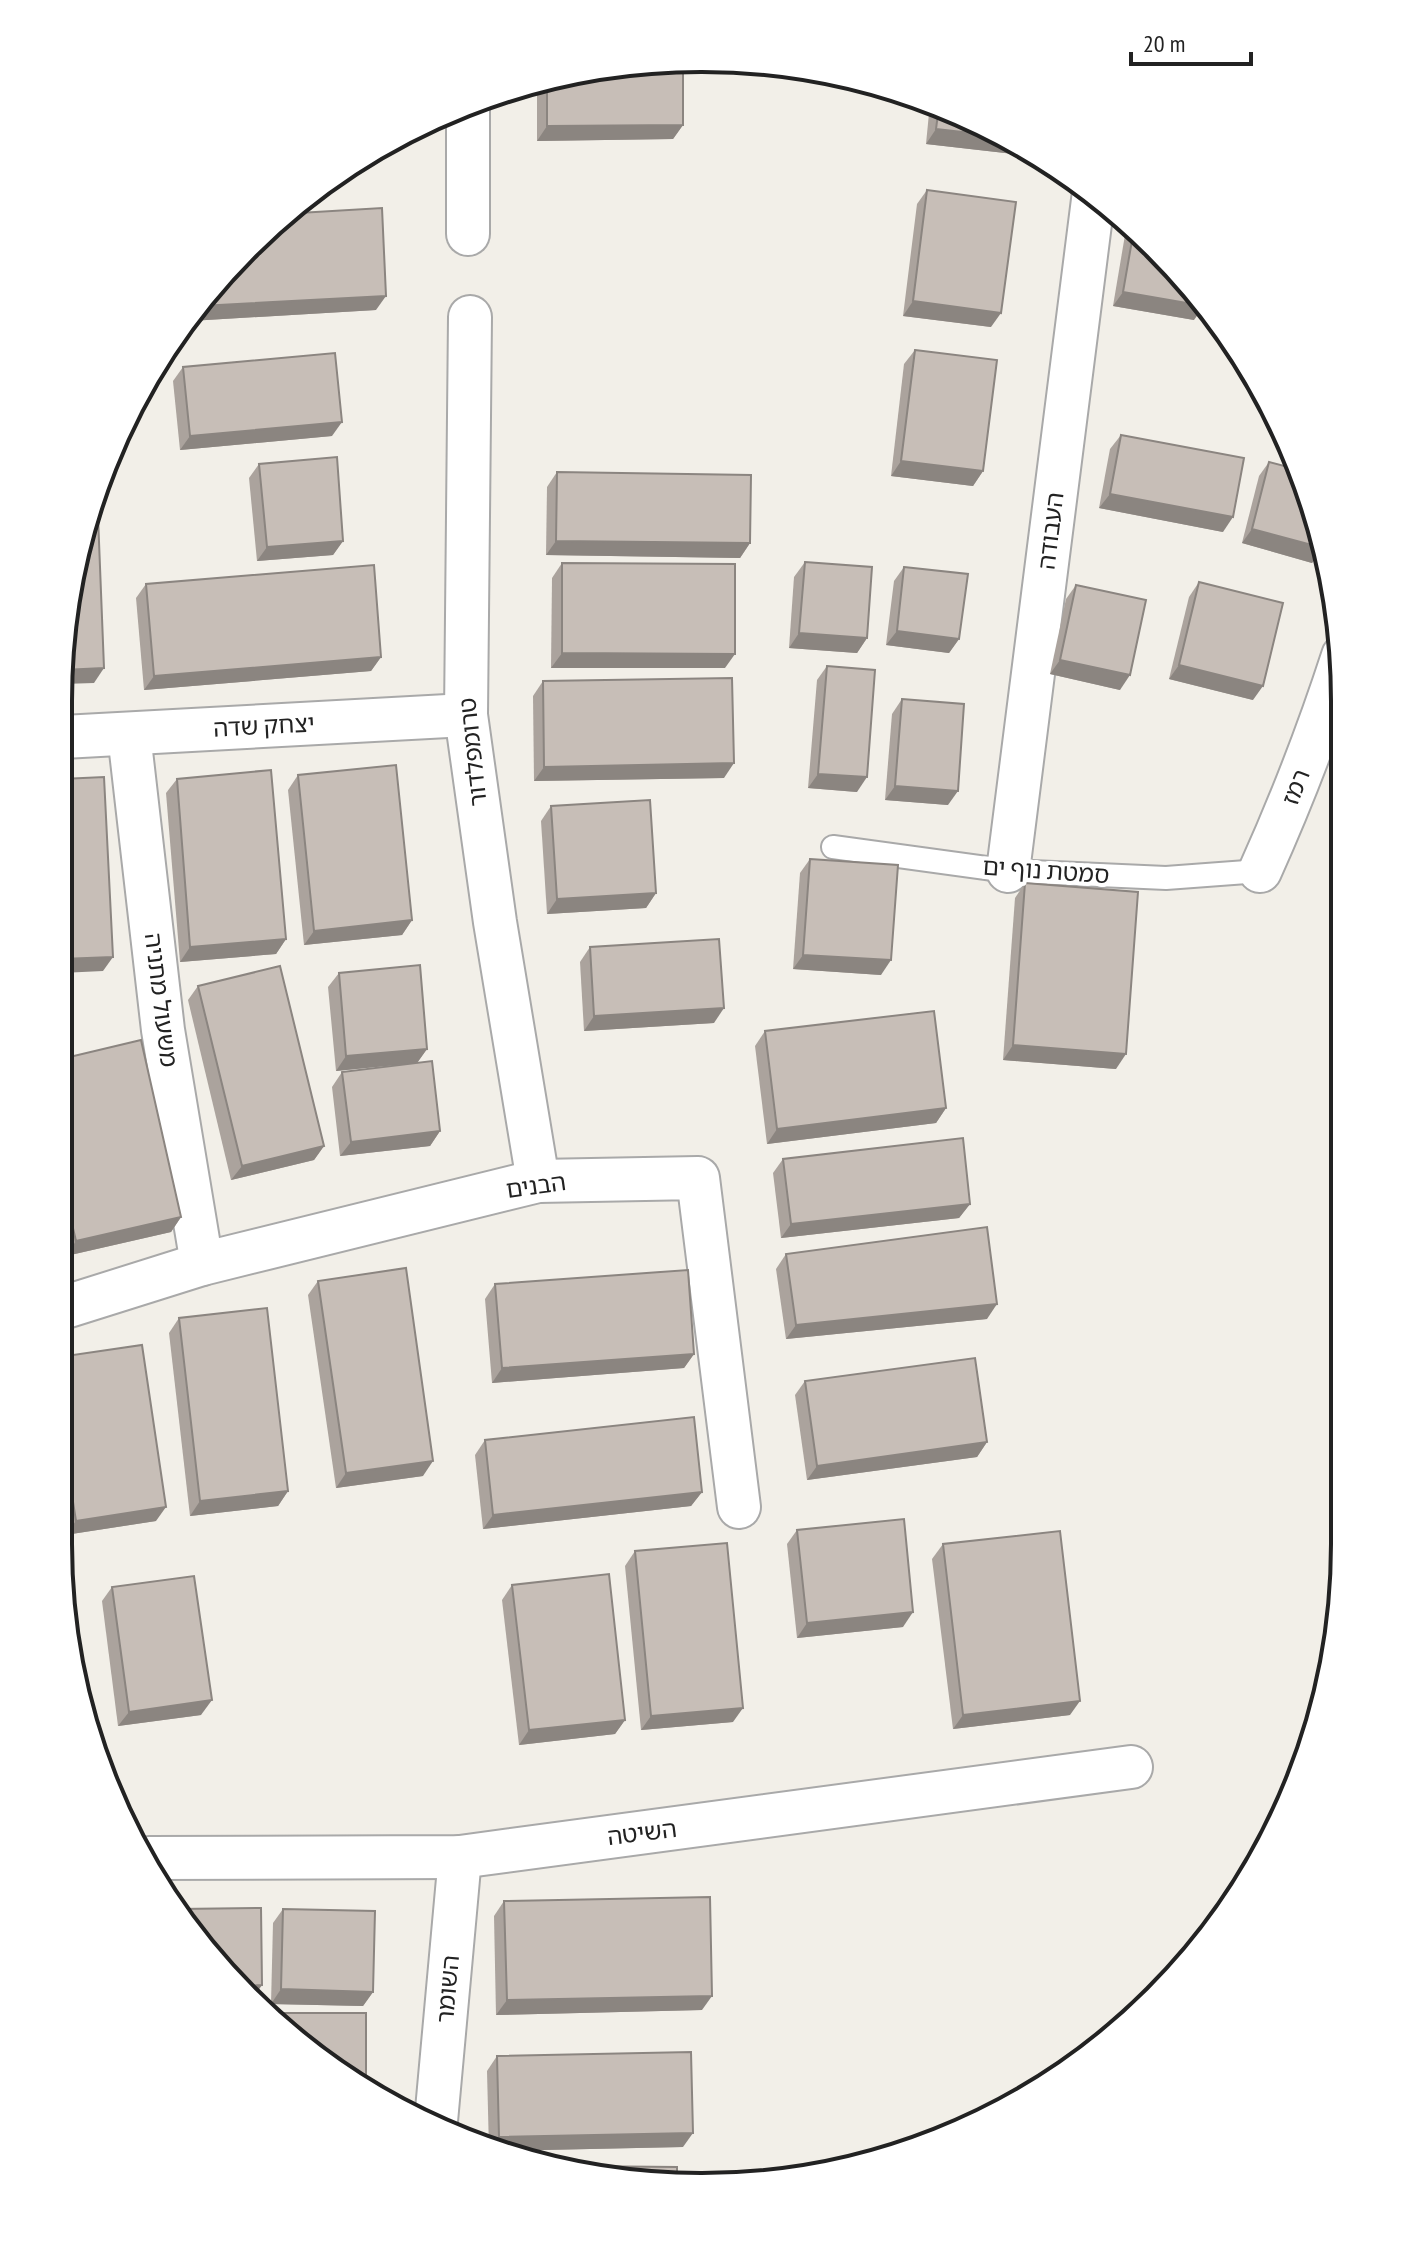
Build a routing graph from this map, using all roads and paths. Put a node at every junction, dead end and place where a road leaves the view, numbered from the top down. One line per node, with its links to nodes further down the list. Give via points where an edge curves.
1 (468, 117): 3 (street)
2 (1092, 208): 10 (street, העבודה)
3 (468, 234)
4 (470, 317): 6 (street, טרומפלדור)
5 (1331, 694): 11 (street, רמז)
6 (466, 715): 7 (street, יצחק שדה); 12 (street, טרומפלדור)
7 (129, 734): 8 (street, יצחק שדה); 13 (street, משעול מתניה, via 163,1030)
8 (72, 737)
9 (833, 847): 10 (lane, סמטת נוף ים)
10 (1008, 871): 11 (lane, סמטת נוף ים, via 1166,878)
11 (1260, 871)
12 (538, 1181): 13 (street, הבנים); 15 (street, הבנים, via 698,1178)
13 (202, 1264): 14 (street, הבנים)
14 (72, 1305)
15 (739, 1507)
16 (1131, 1767): 17 (street, השיטה)
17 (460, 1857): 18 (street, השיטה); 19 (street, השומר)
18 (156, 1858)
19 (437, 2114)

